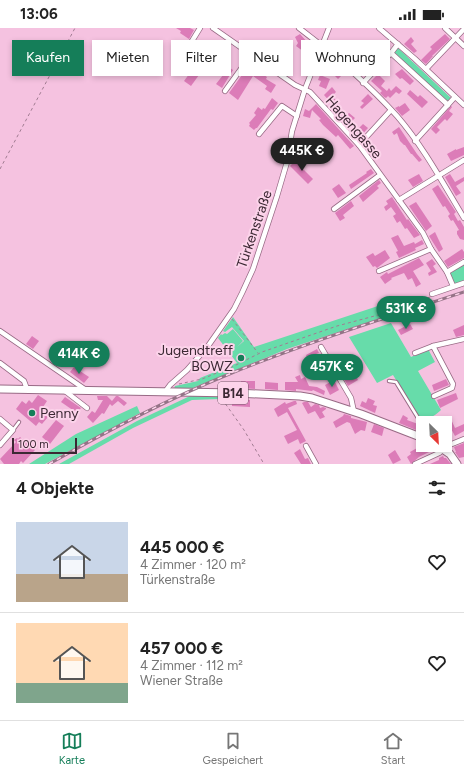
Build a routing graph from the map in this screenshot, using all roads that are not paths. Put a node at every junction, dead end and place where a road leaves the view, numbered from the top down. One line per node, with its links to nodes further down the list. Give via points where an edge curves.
1 (200, 28): 9 (street)
2 (213, 28): 13 (street, Hagengasse)
3 (299, 28): 10 (street)
4 (328, 28): 11 (street, Türkenstraße)
5 (379, 28): 12 (street)
6 (445, 28): 8 (street)
7 (464, 29): 8 (street)
8 (456, 38): 14 (street); 16 (street)
9 (193, 40)
10 (314, 40)
11 (323, 40)
12 (398, 44): 15 (street); 16 (street)
13 (239, 46)
14 (464, 46)
15 (391, 52): 21 (street); 25 (street)
16 (426, 69): 24 (street)
17 (239, 72): 23 (street)
18 (282, 76): 22 (street, Hagengasse)
19 (310, 76): 22 (street, Türkenstraße)
20 (355, 76): 21 (street)
21 (363, 83): 27 (street)
22 (305, 89): 28 (street, Türkenstraße); 31 (street, Hagengasse)
23 (225, 91)
24 (455, 97): 25 (street); 26 (street)
25 (448, 105): 30 (street)
26 (464, 106)
27 (391, 110): 30 (street); 31 (street)
28 (297, 116): 29 (street, via 282,106); 52 (street, Türkenstraße, via 277,196 242,293 208,346)
29 (259, 134)
30 (415, 141): 34 (street)
31 (359, 145): 33 (street, Hagengasse)
32 (464, 160): 34 (street)
33 (380, 174): 35 (street, Hagengasse); 36 (street)
34 (438, 175): 35 (street); 37 (street)
35 (399, 200): 38 (street, Hagengasse, via 423,233)
36 (334, 209)
37 (463, 215)
38 (431, 249): 40 (street); 41 (street, Hagengasse)
39 (464, 262): 41 (street)
40 (379, 271)
41 (447, 272): 43 (street, Hagengasse)
42 (464, 283): 43 (street)
43 (453, 286): 44 (street)
44 (432, 294)
45 (0, 331): 56 (street)
46 (464, 338): 47 (street)
47 (433, 346): 49 (street); 57 (street, via 453,384 452,388)
48 (321, 347): 59 (street, via 351,398)
49 (415, 353)
50 (0, 363): 54 (street, via 24,381)
51 (389, 381): 60 (lane, via 396,382)
52 (168, 388): 56 (main road, B14); 59 (main road, B14, via 300,396)
53 (0, 389): 54 (main road, B14)
54 (27, 389): 55 (main road, B14)
55 (64, 390): 56 (main road, B14); 58 (street)
56 (86, 390)
57 (434, 396)
58 (87, 408)
59 (354, 412): 64 (main road, B14)
60 (417, 416)
61 (0, 419): 63 (street)
62 (18, 422): 63 (lane)
63 (12, 430): 67 (street)
64 (416, 435)
65 (464, 439): 66 (street)
66 (452, 444)
67 (0, 445)
68 (306, 446): 71 (street)
69 (439, 452): 72 (street)
70 (447, 452): 73 (main road)
71 (316, 464)
72 (415, 464)
73 (457, 464)

